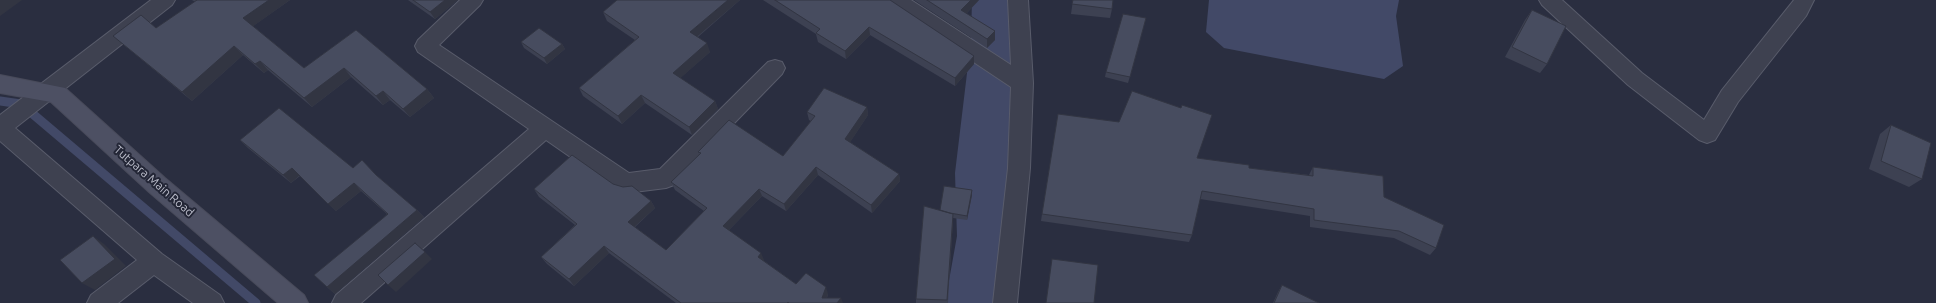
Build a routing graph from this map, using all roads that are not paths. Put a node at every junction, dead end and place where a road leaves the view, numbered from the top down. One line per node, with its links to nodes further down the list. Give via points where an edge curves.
1 (165, 0): 10 (street)
2 (473, 0): 12 (street, via 425,46)
3 (895, 0): 8 (street)
4 (1018, 0): 8 (street)
5 (1549, 0): 6 (street, via 1635,79 1707,134 1730,96 1800,10)
6 (1804, 0)
7 (775, 68): 12 (street, via 666,178 626,184)
8 (1022, 83): 18 (street, via 1019,168)
9 (0, 84): 10 (street, Tutpara Main Road)
10 (40, 97): 11 (street); 16 (street, Tutpara Main Road, via 57,94 157,185)
11 (5, 124): 13 (street)
12 (545, 128): 17 (street)
13 (154, 262): 14 (street); 15 (street)
14 (99, 303)
15 (212, 303)
16 (296, 303)
17 (344, 303)
18 (1005, 303)

